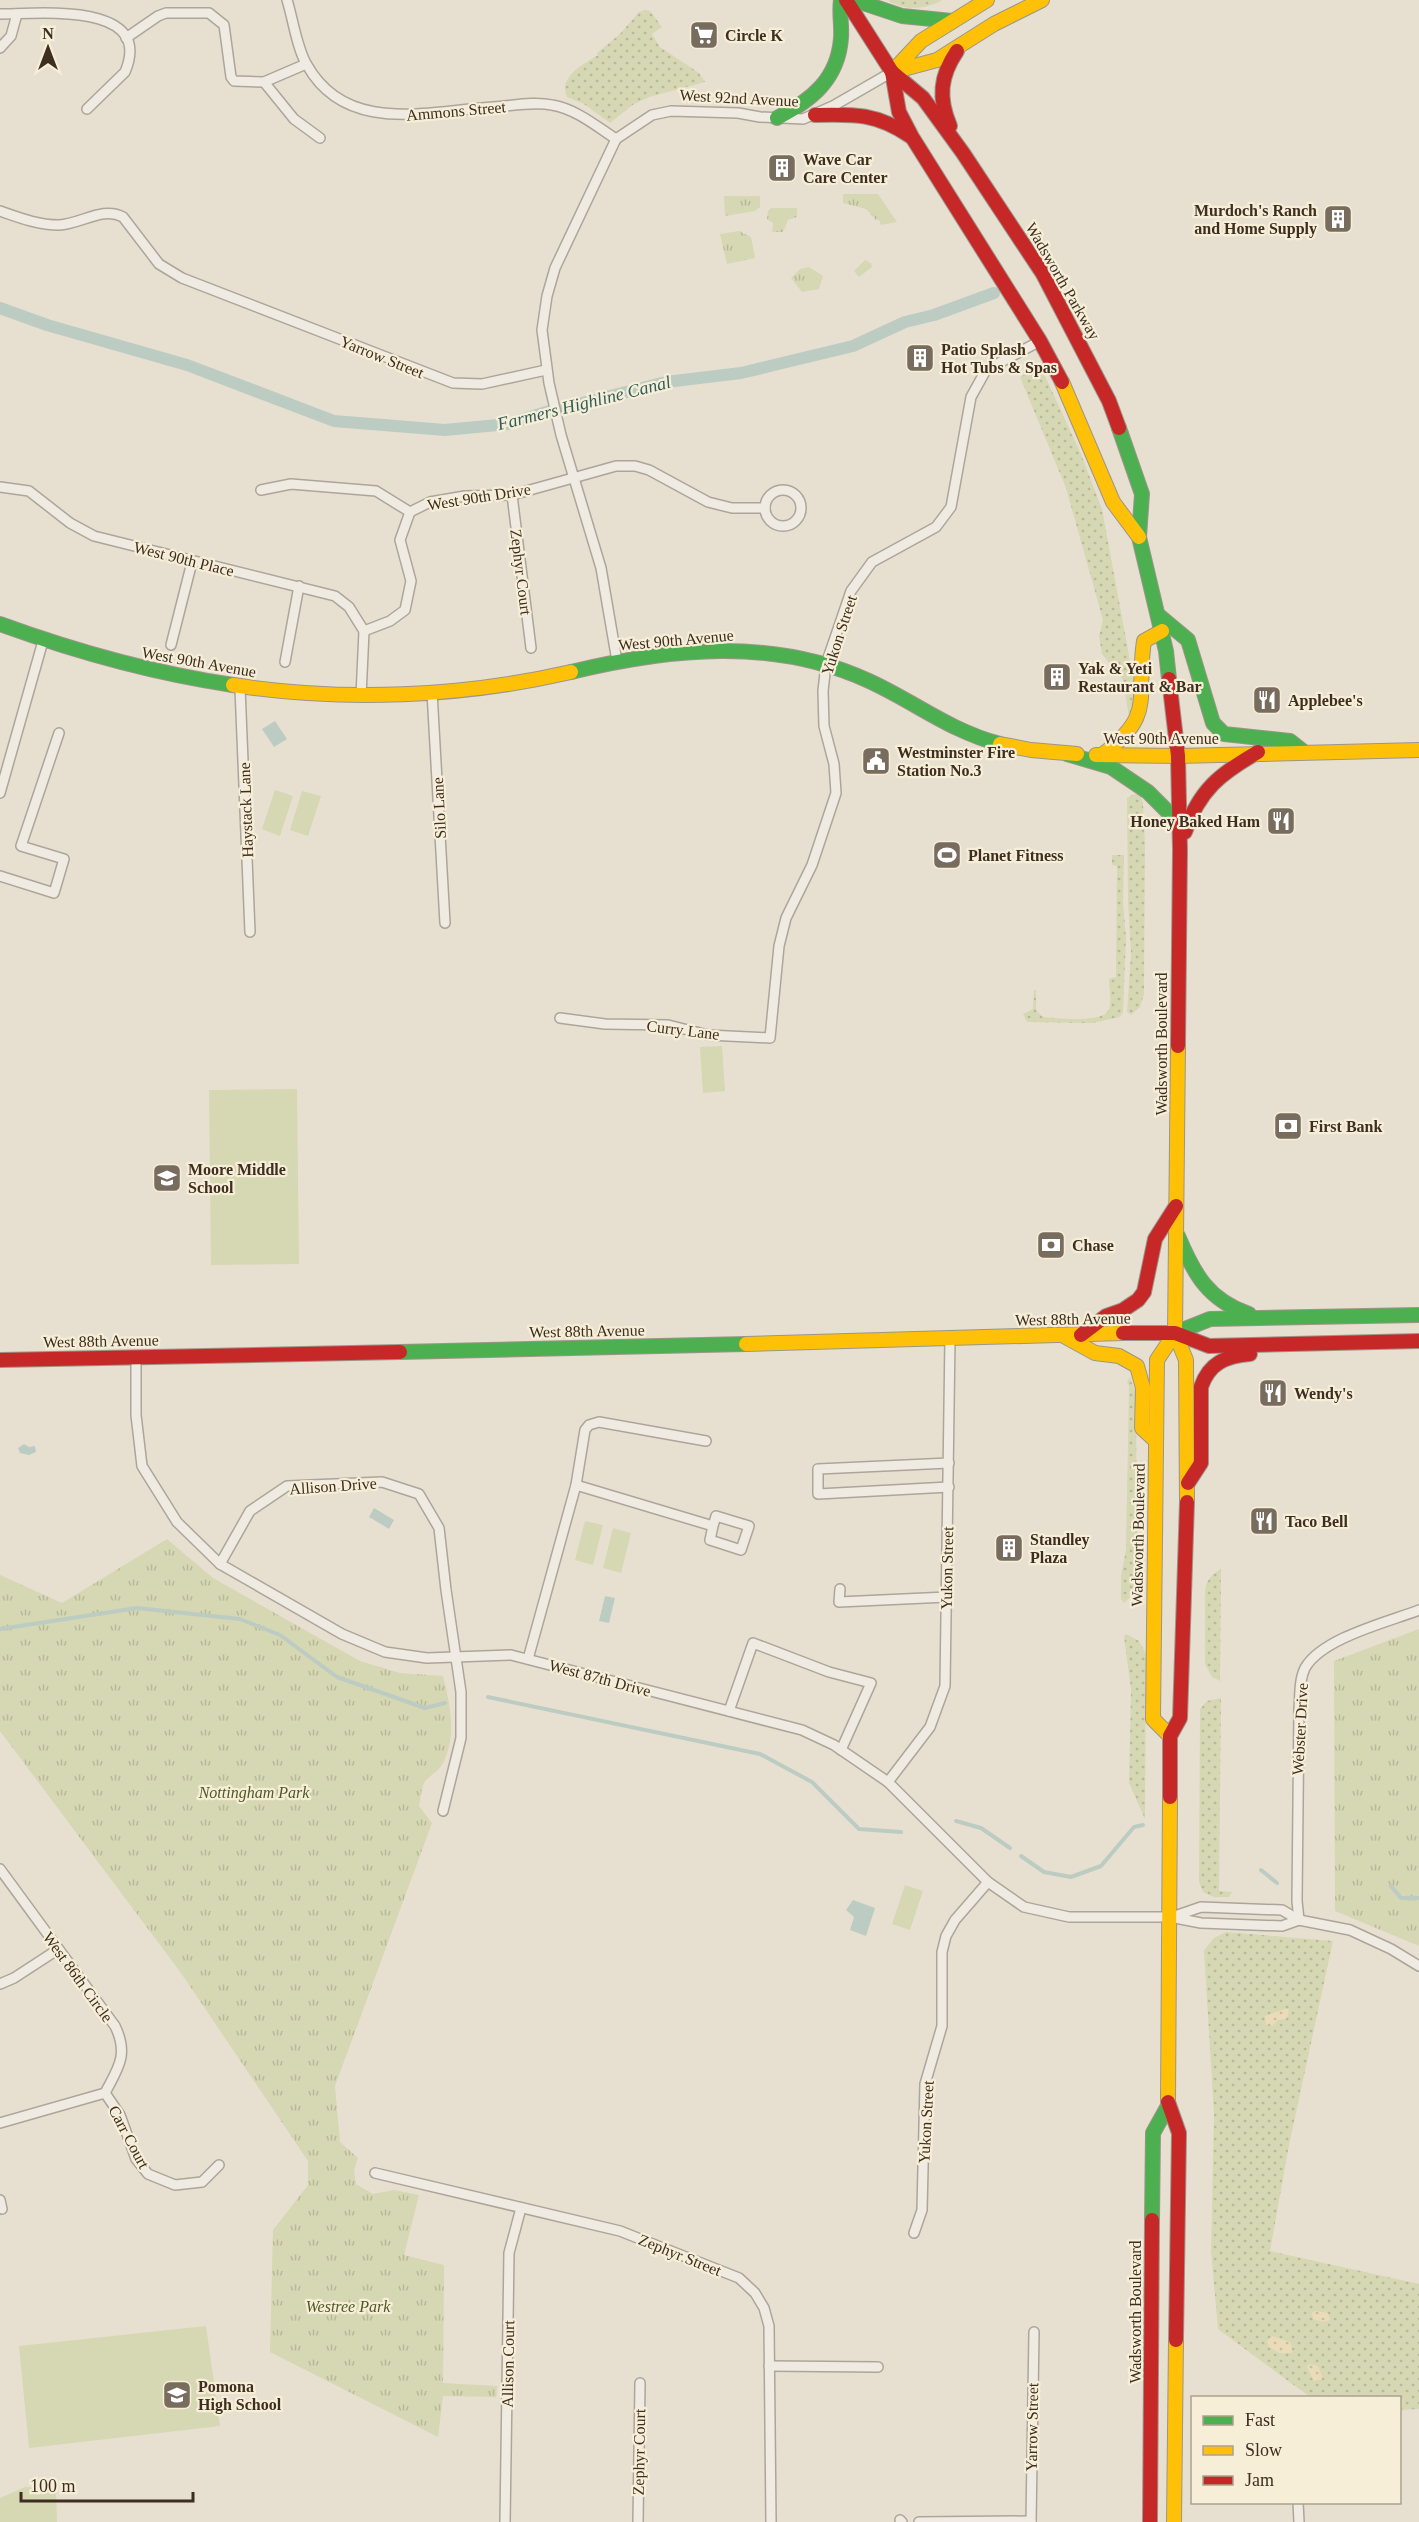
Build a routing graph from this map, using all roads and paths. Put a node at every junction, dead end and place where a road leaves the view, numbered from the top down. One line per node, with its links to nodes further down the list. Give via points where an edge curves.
1 (287, 0): 13 (street, Ammons Street)
2 (841, 0): 18 (main road, via 840,58 834,74 798,107)
3 (846, 0): 14 (main road, Wadsworth Parkway)
4 (854, 0): 9 (main road, via 905,19)
5 (987, 0): 9 (main road, West 92nd Avenue)
6 (1042, 0): 11 (main road, West 92nd Avenue)
7 (0, 14): 8 (street)
8 (17, 14): 10 (street, via 87,14 107,21); 12 (street, via 11,36)
9 (952, 21): 14 (main road, West 92nd Avenue, via 921,41)
10 (126, 38): 15 (street, via 158,15 209,13 224,24 231,77 240,83); 16 (street, via 131,51 125,72)
11 (962, 45): 14 (main road, West 92nd Avenue, via 925,64); 22 (main road, via 945,67 939,92)
12 (0, 48)
13 (306, 64): 15 (street); 21 (street, Ammons Street, via 326,90 355,109 394,116 551,105 577,114)
14 (892, 72): 17 (street, West 92nd Avenue); 20 (main road, Wadsworth Parkway, via 899,112); 22 (main road, Wadsworth Parkway, via 923,98)
15 (264, 82): 19 (street, via 294,119)
16 (87, 109)
17 (815, 115): 18 (street, West 92nd Avenue, via 803,119); 20 (main road, via 868,114 885,119)
18 (777, 118): 21 (street, West 92nd Avenue, via 670,111 652,115)
19 (320, 138)
20 (912, 138): 24 (main road, Wadsworth Parkway)
21 (616, 139): 25 (street, via 551,280 542,330)
22 (963, 153): 32 (main road, Wadsworth Parkway, via 1043,274 1109,401 1142,494)
23 (0, 211): 25 (street, Yarrow Street, via 59,225 105,213 118,214 159,264 182,278 453,383 482,384)
24 (1040, 341): 32 (main road, Wadsworth Parkway, via 1066,390 1113,502); 44 (street, Yukon Street, via 986,370 971,397 951,507 936,527 872,562 851,591)
25 (546, 370): 26 (street)
26 (575, 477): 29 (street, West 90th Drive); 30 (street, West 90th Drive, via 616,466 635,466 708,502 732,508); 42 (street, via 601,568)
27 (0, 487): 33 (street, West 90th Place, via 29,490 70,523 94,536)
28 (261, 490): 31 (street, West 90th Drive, via 291,484 376,491)
29 (512, 495): 31 (street, West 90th Drive, via 465,496 430,502); 41 (street, Zephyr Court)
30 (765, 508): 30 (street, via 772,522 782,526 794,523 801,507 793,492 782,489 771,493)
31 (410, 512): 37 (street, via 400,540 411,581 405,610)
32 (1139, 537): 35 (main road, Wadsworth Parkway)
33 (192, 562): 34 (street, West 90th Place); 40 (street)
34 (299, 586): 37 (street, West 90th Place, via 335,596 350,607); 43 (street)
35 (1158, 615): 38 (main road, Wadsworth Parkway); 51 (main road, via 1188,640 1213,723 1224,734 1290,741)
36 (0, 624): 39 (main road, West 90th Avenue)
37 (364, 631): 47 (street)
38 (1162, 631): 53 (main road, via 1144,641 1140,717 1135,727); 54 (main road, Wadsworth Parkway)
39 (43, 641): 45 (main road, West 90th Avenue, via 138,668); 55 (street)
40 (171, 645)
41 (531, 648)
42 (617, 661): 44 (main road, West 90th Avenue, via 743,651 795,656); 46 (main road, West 90th Avenue, via 513,684)
43 (285, 662)
44 (826, 664): 52 (main road, West 90th Avenue, via 881,687 956,730 985,741); 62 (street, Yukon Street, via 824,726 834,764 836,793 812,865 786,918 779,946)
45 (240, 688): 47 (main road, West 90th Avenue); 60 (street, Haystack Lane)
46 (432, 693): 47 (main road, West 90th Avenue); 59 (street, Silo Lane)
47 (361, 696)
48 (58, 733): 58 (street, via 21,846 64,859 54,892)
49 (1419, 750): 51 (main road, West 90th Avenue)
50 (1258, 752): 51 (main road, West 90th Avenue); 54 (main road, West 90th Avenue); 57 (main road, via 1227,770 1208,787 1189,815)
51 (1304, 752)
52 (1067, 754): 53 (main road, West 90th Avenue); 56 (main road, via 1111,767 1148,792)
53 (1102, 755): 54 (main road, West 90th Avenue)
54 (1178, 756): 56 (main road, Wadsworth Boulevard)
55 (0, 793)
56 (1179, 823): 57 (main road, Wadsworth Boulevard)
57 (1180, 850): 63 (main road, Wadsworth Boulevard)
58 (0, 876)
59 (445, 923)
60 (250, 932)
61 (560, 1018): 62 (street, Curry Lane, via 605,1024 668,1025 708,1035)
62 (770, 1038)
63 (1176, 1206): 64 (main road, Wadsworth Boulevard); 68 (main road, via 1155,1239 1144,1293)
64 (1176, 1230): 66 (main road, via 1190,1264 1215,1298 1235,1311); 67 (main road, Wadsworth Boulevard)
65 (1419, 1315): 66 (main road, West 88th Avenue)
66 (1263, 1318): 67 (main road, West 88th Avenue, via 1210,1319)
67 (1175, 1333): 68 (main road, West 88th Avenue); 72 (main road, West 88th Avenue, via 1209,1346); 75 (main road, Wadsworth Boulevard, via 1157,1359); 78 (main road, Wadsworth Boulevard, via 1186,1360)
68 (1081, 1335): 69 (main road, West 88th Avenue)
69 (1064, 1336): 70 (main road, West 88th Avenue); 75 (main road, via 1095,1353 1119,1356 1137,1366 1143,1388 1142,1428)
70 (950, 1338): 73 (main road, West 88th Avenue); 77 (street, Yukon Street)
71 (1419, 1341): 72 (main road, West 88th Avenue)
72 (1278, 1343): 78 (main road, via 1260,1354 1232,1354 1217,1361 1203,1379 1201,1463)
73 (136, 1356): 74 (main road, West 88th Avenue); 82 (street, West 87th Drive, via 136,1415 142,1466 177,1522)
74 (0, 1360)
75 (1155, 1440): 89 (main road, Wadsworth Boulevard, via 1153,1719)
76 (706, 1441): 79 (street, via 594,1423 585,1430)
77 (950, 1463): 80 (street, Yukon Street); 80 (street, via 818,1469 818,1494)
78 (1188, 1483): 89 (main road, Wadsworth Boulevard, via 1180,1718)
79 (576, 1485): 81 (street); 87 (street)
80 (949, 1487): 84 (street, Yukon Street)
81 (714, 1526): 81 (street, via 716,1516 749,1526 741,1550 710,1540)
82 (220, 1564): 86 (street, West 87th Drive, via 342,1634 385,1652); 86 (street, Allison Drive, via 250,1511 287,1486 381,1482 419,1494 439,1528)
83 (840, 1589): 84 (street, via 839,1602)
84 (947, 1596): 91 (street, Yukon Street, via 945,1686 930,1727)
85 (1419, 1610): 96 (street, Webster Drive, via 1327,1646 1305,1668 1299,1721)
86 (458, 1658): 87 (street, West 87th Drive, via 511,1655); 92 (street, Allison Drive, via 461,1738)
87 (528, 1659): 88 (street, West 87th Drive)
88 (729, 1711): 90 (street, West 87th Drive, via 802,1730); 90 (street, via 753,1643 829,1672 871,1683)
89 (1170, 1736): 95 (main road, Wadsworth Boulevard)
90 (841, 1750): 91 (street, West 87th Drive)
91 (888, 1782): 94 (street, West 87th Drive)
92 (443, 1811)
93 (0, 1869): 97 (street, West 86th Circle)
94 (988, 1882): 95 (street, West 87th Drive, via 1024,1907 1069,1917); 106 (street, Yukon Street, via 955,1920 942,1952 942,2026 925,2084 922,2210)
95 (1170, 1917): 96 (street, via 1201,1923 1282,1926); 96 (street, via 1201,1907 1239,1907 1282,1910); 101 (main road, Wadsworth Boulevard)
96 (1299, 1920): 98 (street, via 1350,1930)
97 (57, 1950): 99 (street); 100 (street, West 86th Circle, via 121,2039 120,2065)
98 (1419, 1966)
99 (0, 1984)
100 (105, 2093): 102 (street); 103 (street, Carr Court, via 120,2115 136,2159 148,2174 175,2185 202,2182)
101 (1168, 2106): 117 (main road, Wadsworth Boulevard, via 1153,2133); 118 (main road, Wadsworth Boulevard, via 1179,2133)
102 (0, 2123)
103 (219, 2165)
104 (375, 2173): 105 (street, Zephyr Street)
105 (521, 2208): 108 (street, Zephyr Street, via 620,2231 739,2278 764,2308 769,2326); 113 (street, Allison Court, via 509,2253)
106 (914, 2233)
107 (1034, 2332): 112 (street, Yarrow Street)
108 (769, 2366): 109 (street); 115 (street, Zephyr Street)
109 (878, 2367)
110 (640, 2383): 114 (street, Zephyr Court)
111 (1298, 2504): 119 (street)
112 (1031, 2521): 116 (street)
113 (505, 2522)
114 (638, 2522)
115 (771, 2522)
116 (919, 2522)
117 (1150, 2522)
118 (1174, 2522)
119 (1299, 2522)

